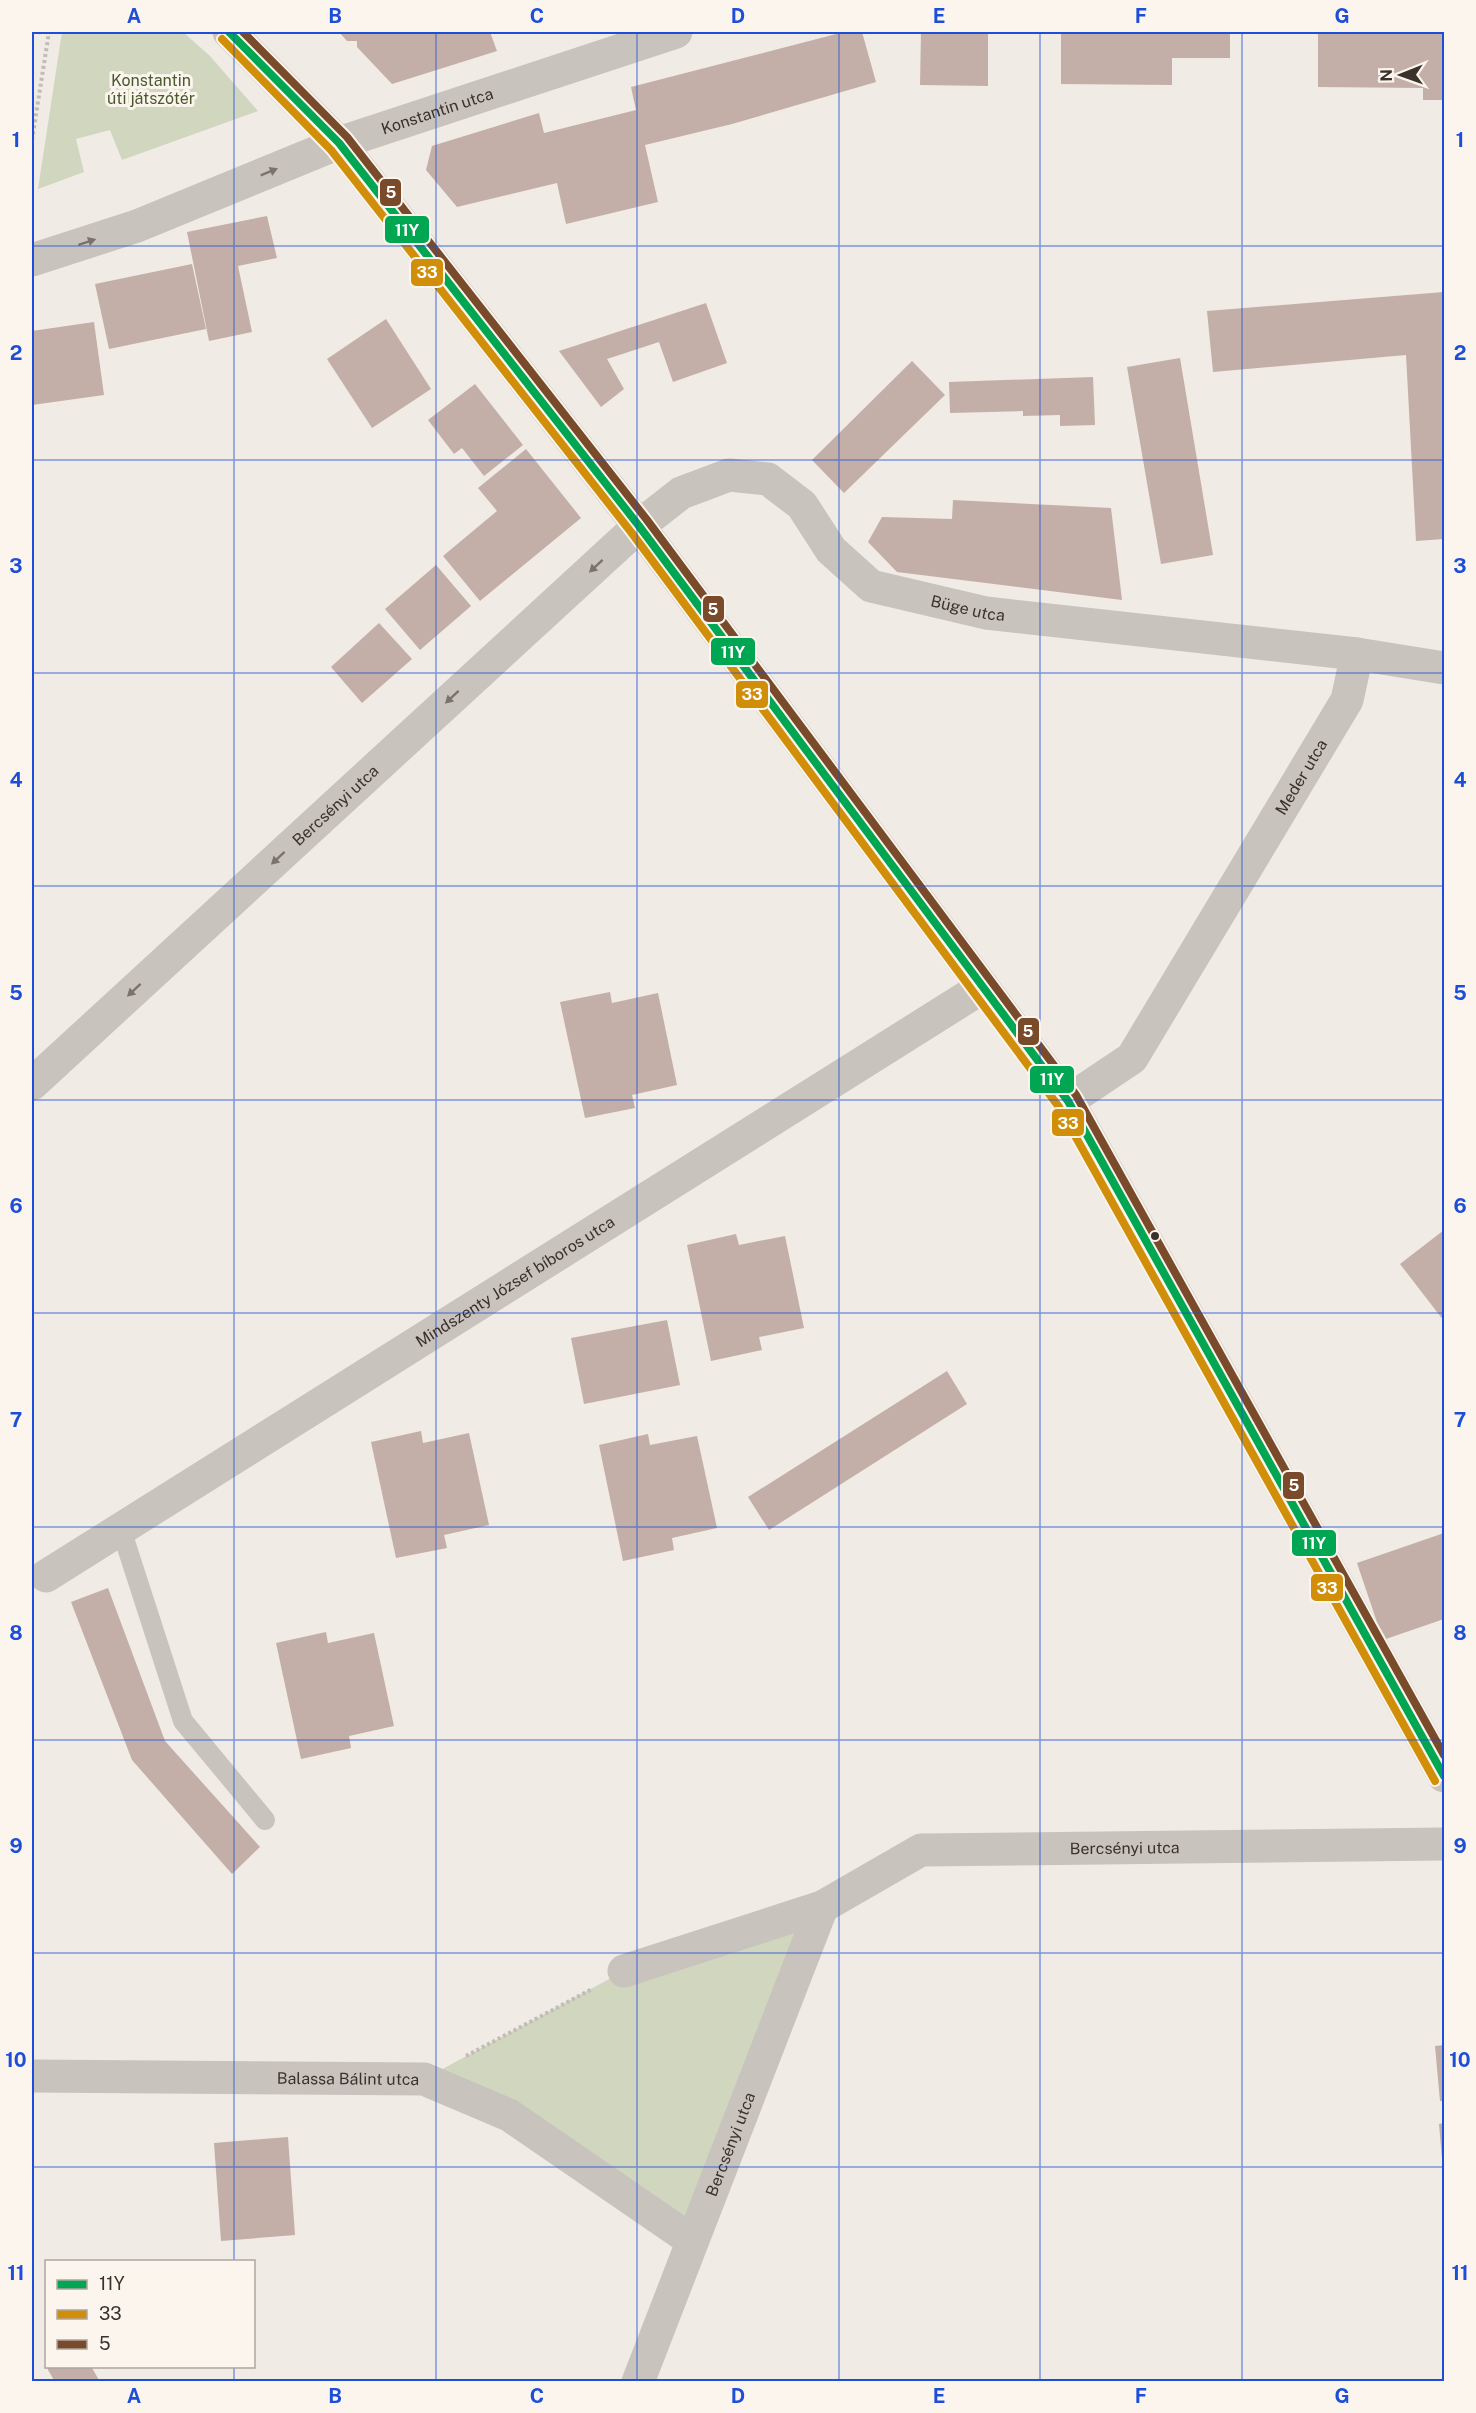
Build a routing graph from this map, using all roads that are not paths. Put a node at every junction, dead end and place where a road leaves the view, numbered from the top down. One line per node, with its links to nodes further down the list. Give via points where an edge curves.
1 (229, 32): 3 (street)
2 (676, 32): 3 (street, Konstantin utca)
3 (339, 143): 4 (street, Konstantin utca, one-way to 3, via 137,226); 5 (street)
4 (32, 260)
5 (639, 526): 6 (street, Büge utca, via 681,493 729,475 768,479 802,505 831,550 871,585 986,613); 8 (street); 9 (street, Bercsényi utca, one-way to 9)
6 (1357, 654): 7 (street); 10 (street, Meder utca, via 1347,700 1131,1058)
7 (1444, 668)
8 (983, 987): 10 (street); 11 (street, Mindszenty József bíboros utca)
9 (32, 1084)
10 (1068, 1101): 13 (street)
11 (121, 1528): 12 (street, Mindszenty József bíboros utca); 15 (lane, via 183,1720)
12 (45, 1576)
13 (1433, 1727): 14 (street)
14 (1444, 1776)
15 (265, 1820)
16 (1444, 1844): 17 (street, Bercsényi utca, via 921,1850)
17 (822, 1907): 18 (street, Bercsényi utca); 20 (street, Bercsényi utca)
18 (624, 1971)
19 (32, 2076): 20 (street, Balassa Bálint utca, via 424,2079 509,2115)
20 (692, 2240): 21 (street, Bercsényi utca)
21 (638, 2382)

